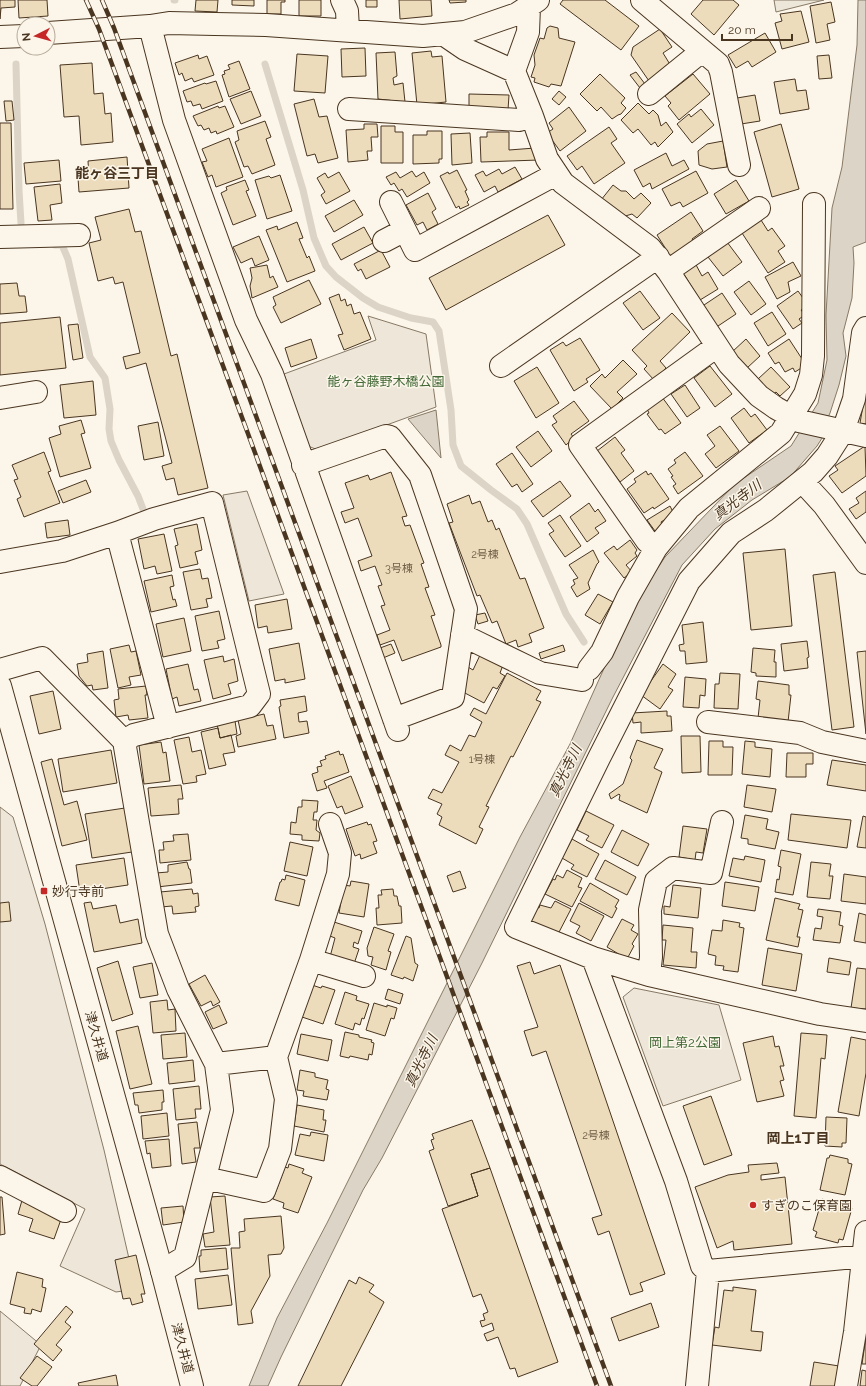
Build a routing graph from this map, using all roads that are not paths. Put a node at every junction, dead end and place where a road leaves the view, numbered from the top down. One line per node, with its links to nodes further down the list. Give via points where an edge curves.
1 (342, 0): 5 (street, via 347,11)
2 (642, 0): 10 (street)
3 (534, 3): 7 (street, via 518,14 472,30); 11 (street, via 528,32)
4 (150, 26): 5 (street, via 169,23); 6 (street); 33 (street, via 174,120 246,320 272,374)
5 (348, 30): 7 (street, via 423,36)
6 (56, 32)
7 (443, 34): 11 (street, via 465,49)
8 (16, 36): 9 (street)
9 (0, 37)
10 (702, 51): 12 (street); 15 (street, via 718,64 721,72)
11 (514, 71): 14 (street)
12 (649, 94)
13 (349, 108): 14 (street, via 519,120)
14 (532, 116): 16 (street, via 547,159)
15 (740, 165)
16 (556, 174): 20 (street, via 415,250); 24 (street, via 563,183 650,248)
17 (391, 202): 20 (street)
18 (814, 204): 30 (street, via 813,356 811,375)
19 (759, 208): 24 (street)
20 (405, 230): 23 (street)
21 (79, 235): 22 (street)
22 (0, 237)
23 (384, 241)
24 (663, 264): 26 (street); 27 (street)
25 (866, 328): 31 (street, via 863,333 854,399)
26 (717, 346): 30 (street, via 729,364 759,396); 36 (street, via 580,445 647,541)
27 (501, 366)
28 (36, 392): 29 (street)
29 (0, 398)
30 (795, 419): 31 (street); 36 (street, via 776,438 689,508)
31 (839, 430): 32 (street); 34 (street, via 827,456)
32 (866, 436)
33 (304, 466): 39 (street, via 386,436 390,437 420,475 466,609); 39 (street, via 396,724 454,697)
34 (802, 481): 38 (street, via 824,505); 48 (street, via 766,510 731,533 689,581 516,927)
35 (117, 533): 37 (street, via 62,551); 43 (street); 43 (street, via 154,519 212,503 259,694 250,706)
36 (656, 548): 39 (street, via 628,597 602,652 585,675 540,673)
37 (0, 562)
38 (866, 563)
39 (462, 635)
40 (0, 670): 44 (street, via 42,658)
41 (0, 686): 60 (street, 津久井道)
42 (708, 722): 45 (street, via 800,733 822,742)
43 (168, 727): 44 (street)
44 (124, 740): 54 (street, via 157,934 178,989)
45 (866, 751)
46 (722, 822): 50 (street, via 711,873 673,868 656,881 650,910)
47 (330, 824): 49 (street, via 340,853 338,874)
48 (593, 958): 50 (street); 61 (street, via 676,1181 702,1266)
49 (311, 960): 51 (street); 53 (street)
50 (649, 975): 52 (street, via 820,1014)
51 (364, 976)
52 (866, 1021)
53 (276, 1057): 54 (street); 56 (street, via 286,1099 280,1149 264,1191)
54 (216, 1064): 56 (street, via 222,1110)
55 (0, 1177): 57 (street)
56 (205, 1178): 60 (street, via 185,1257)
57 (65, 1210)
58 (866, 1232): 59 (street)
59 (865, 1256): 61 (street); 64 (street)
60 (162, 1270): 62 (street, 津久井道)
61 (708, 1271): 63 (street)
62 (192, 1386)
63 (697, 1386)
64 (846, 1386)

